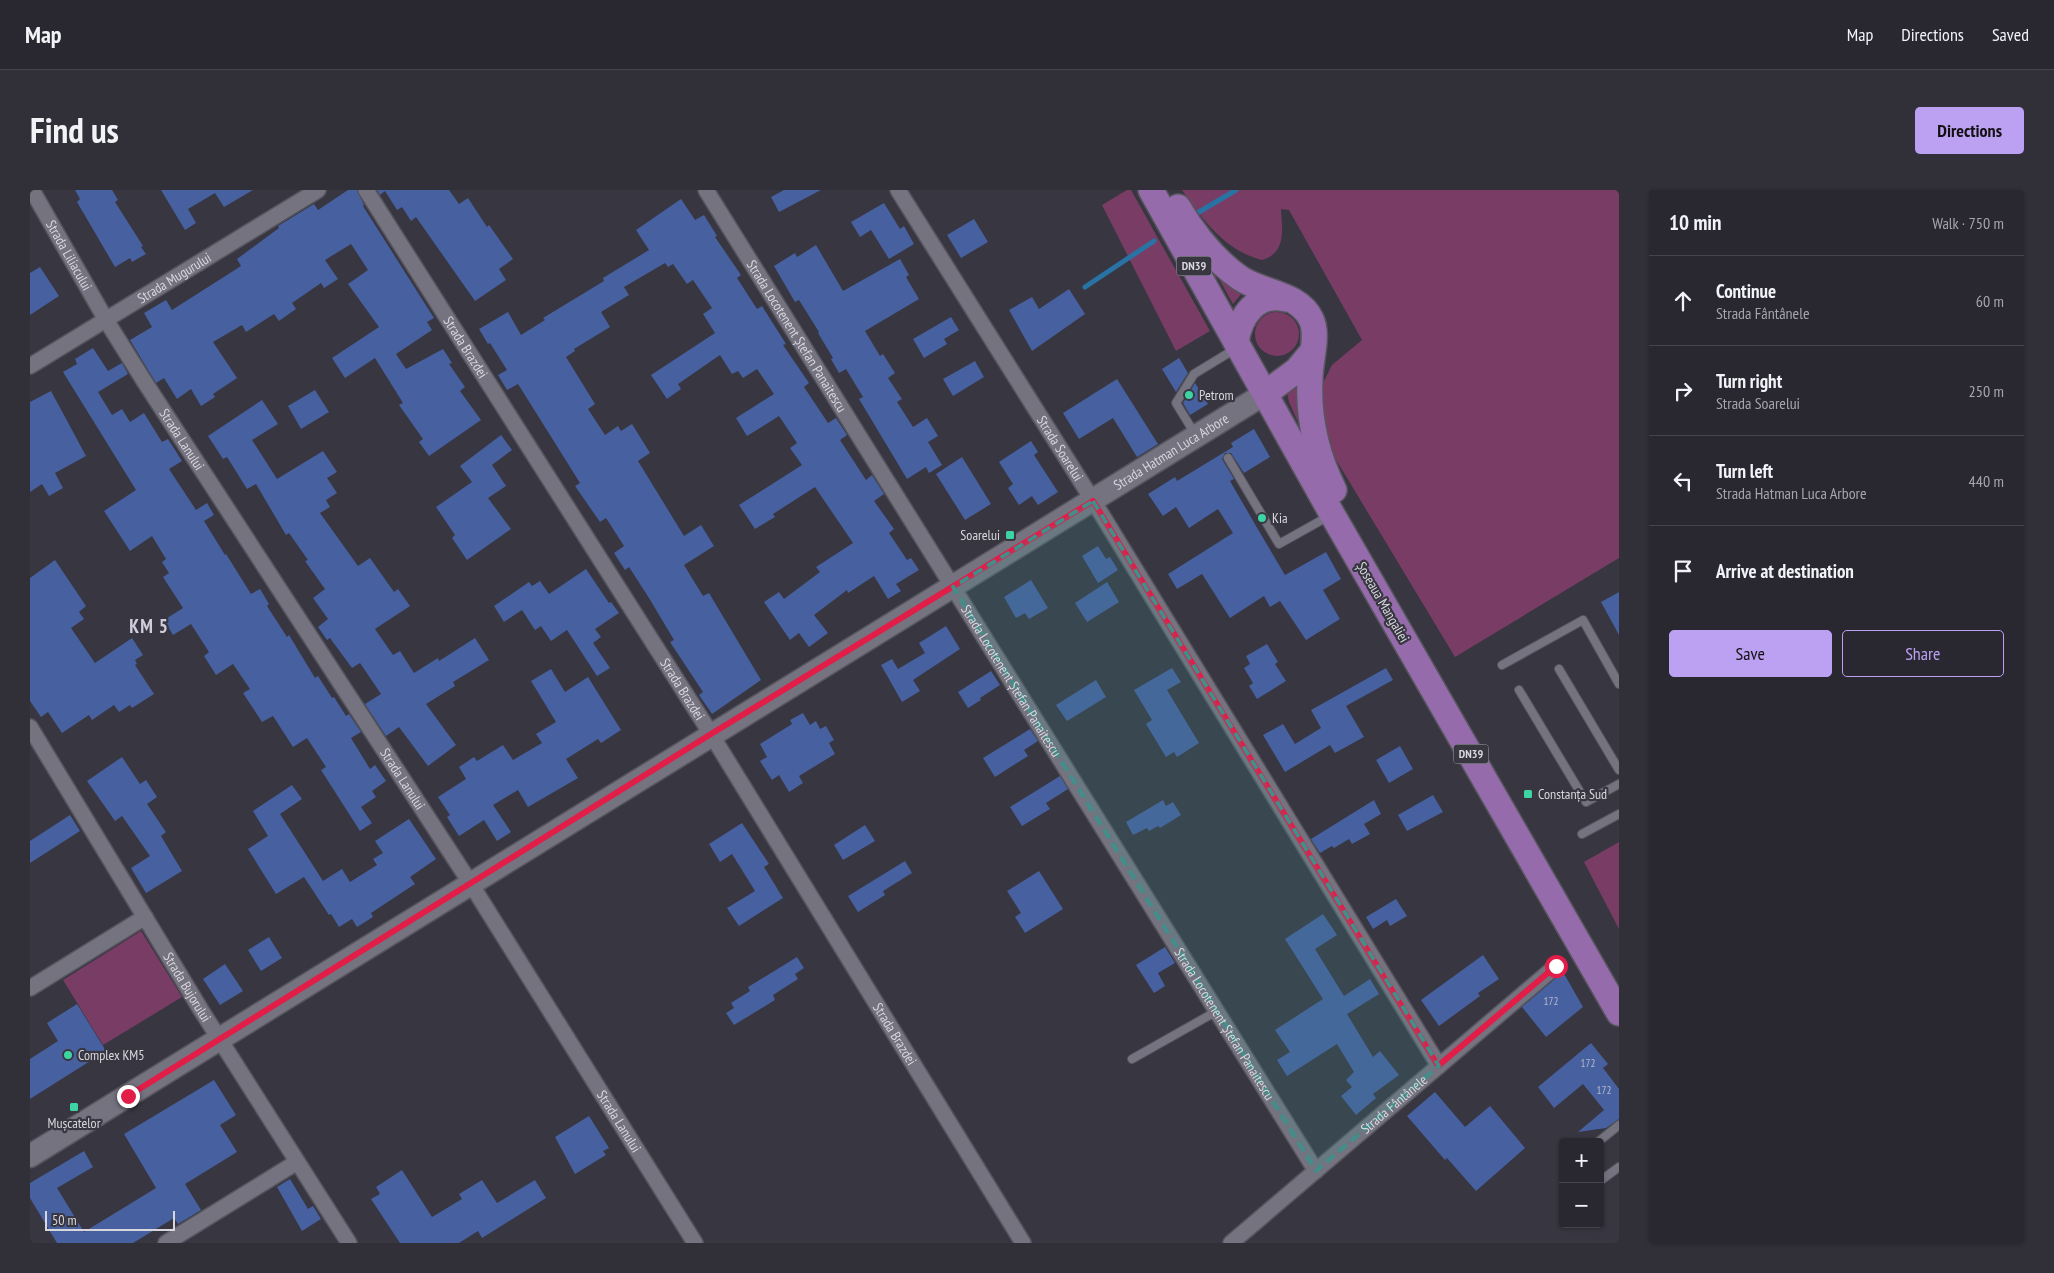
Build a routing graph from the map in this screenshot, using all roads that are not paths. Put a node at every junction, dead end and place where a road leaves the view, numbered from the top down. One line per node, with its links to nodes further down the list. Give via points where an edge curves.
1 (32, 190): 9 (street, Strada Liliacului)
2 (318, 190): 9 (street, Strada Mugurului)
3 (366, 190): 24 (street, Strada Brazdei)
4 (706, 190): 18 (street, Strada Locotenent Ștefan Panaitescu)
5 (898, 190): 16 (street, Strada Soarelui)
6 (1150, 190): 10 (main road, Șoseaua Mangaliei / DN39)
7 (1167, 190): 8 (main road, Șoseaua Mangaliei / DN39, via 1201,241 1228,268 1242,279)
8 (1293, 301): 10 (main road, via 1278,297 1256,303 1241,321); 11 (main road, Șoseaua Mangaliei / DN39, via 1303,307 1315,328)
9 (106, 320): 12 (street, Strada Mugurului); 29 (street, Strada Lanului)
10 (1237, 344): 13 (main road, Șoseaua Mangaliei / DN39); 14 (lane, via 1194,374 1176,403)
11 (1312, 352): 13 (main road, via 1297,370); 32 (main road, Șoseaua Mangaliei / DN39, via 1311,414 1323,464 1334,489)
12 (30, 366)
13 (1266, 393): 14 (street, Strada Hatman Luca Arbore); 17 (main road, Șoseaua Mangaliei / DN39)
14 (1196, 437): 16 (street, Strada Hatman Luca Arbore)
15 (1228, 458): 17 (lane, via 1279,544)
16 (1093, 501): 18 (street, Strada Hatman Luca Arbore); 38 (street, Strada Soarelui)
17 (1332, 514): 35 (main road, Șoseaua Mangaliei / DN39)
18 (953, 586): 24 (street, Strada Hatman Luca Arbore); 34 (street, Strada Locotenent Ștefan Panaitescu)
19 (1502, 665): 21 (lane, via 1583,620)
20 (1559, 669): 25 (lane)
21 (1619, 684)
22 (1519, 690): 26 (lane, via 1586,802)
23 (30, 727): 30 (street, Strada Bujorului)
24 (711, 734): 29 (street, Strada Hatman Luca Arbore); 49 (street, Strada Brazdei)
25 (1619, 770)
26 (1619, 784)
27 (1619, 814): 28 (lane)
28 (1582, 834)
29 (471, 884): 36 (street, Strada Hatman Luca Arbore); 48 (street, Strada Lanului)
30 (145, 917): 33 (street); 36 (street, Strada Bujorului)
31 (1556, 966): 38 (street, Strada Fântânele)
32 (1619, 983)
33 (30, 988)
34 (1216, 1011): 37 (lane); 44 (street, Strada Locotenent Ștefan Panaitescu)
35 (1619, 1013)
36 (220, 1039): 41 (street, Strada Hatman Luca Arbore); 42 (street, Strada Bujorului)
37 (1132, 1059)
38 (1438, 1066): 44 (street, Strada Fântânele)
39 (1619, 1125): 40 (lane)
40 (1603, 1138)
41 (30, 1156)
42 (297, 1162): 46 (street); 47 (street, Strada Bujorului)
43 (1619, 1167): 45 (lane)
44 (1316, 1171): 50 (street, Strada Fântânele)
45 (1604, 1178)
46 (166, 1243)
47 (349, 1243)
48 (694, 1243)
49 (1023, 1243)
50 (1231, 1243)

